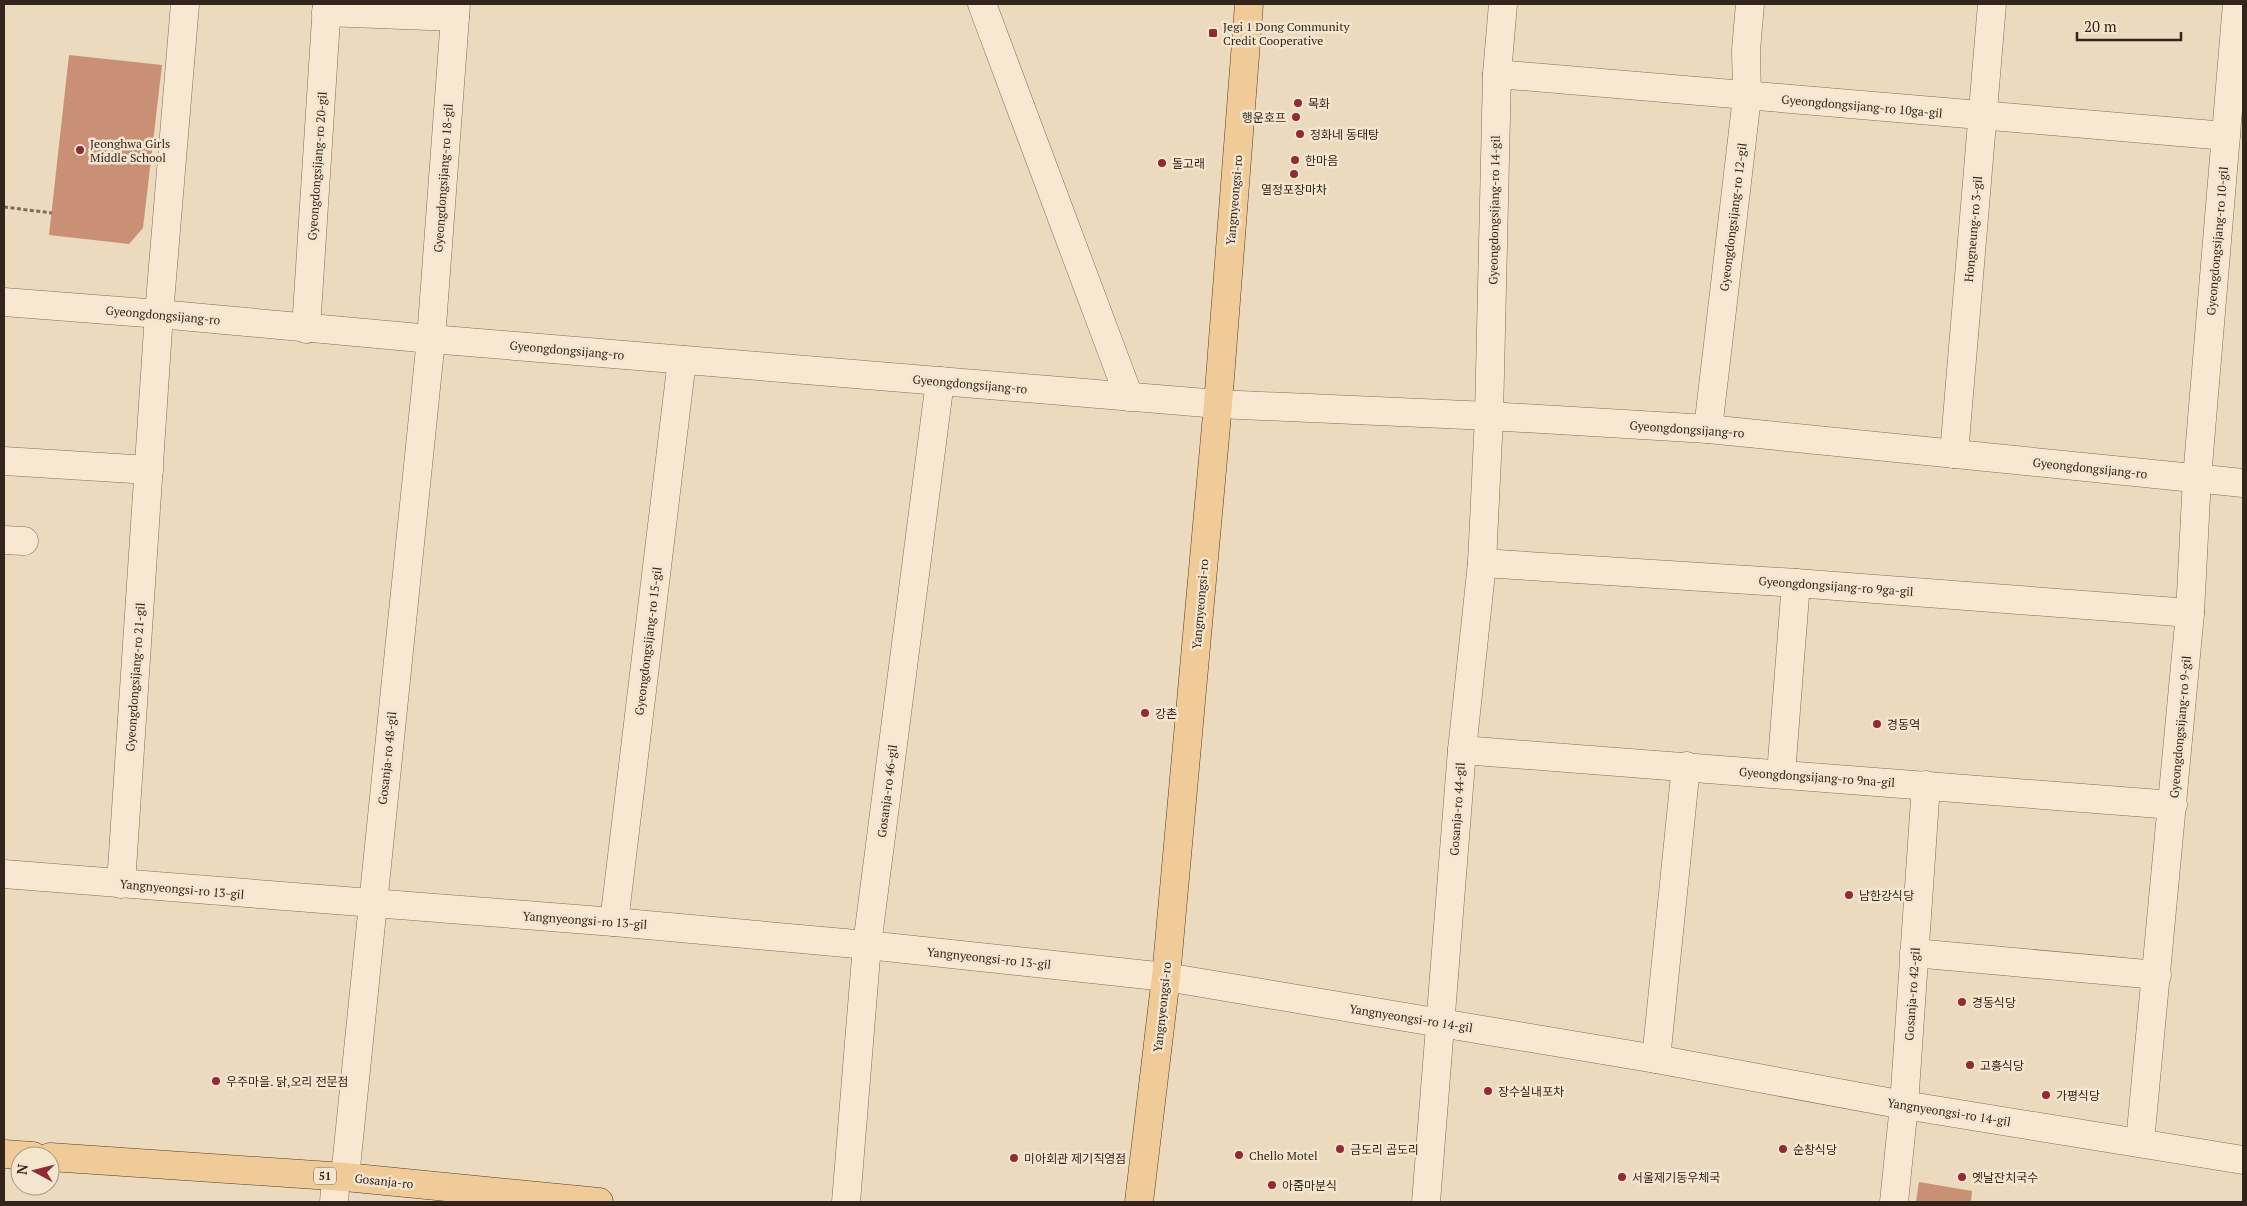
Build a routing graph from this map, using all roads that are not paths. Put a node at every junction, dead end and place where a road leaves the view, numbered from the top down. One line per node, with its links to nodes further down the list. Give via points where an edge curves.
1 (185, 4): 15 (street, Gyeongdongsijang-ro 21-gil)
2 (982, 4): 20 (street)
3 (1249, 4): 21 (main road, Yangnyeongsi-ro)
4 (1503, 4): 10 (street, Gyeongdongsijang-ro 14-gil)
5 (1750, 4): 11 (street, Gyeongdongsijang-ro 12-gil)
6 (1992, 4): 12 (street, Hongneung-ro 3-gil)
7 (2237, 4): 13 (street, Gyeongdongsijang-ro 10-gil)
8 (327, 8): 9 (street, Gyeongdongsijang-ro 18-gil); 16 (street, Gyeongdongsijang-ro 20-gil)
9 (456, 10): 17 (street, Gyeongdongsijang-ro 18-gil)
10 (1497, 74): 11 (street, Gyeongdongsijang-ro 10ga-gil); 22 (street, Gyeongdongsijang-ro 14-gil)
11 (1747, 96): 12 (street, Gyeongdongsijang-ro 10ga-gil); 23 (street, Gyeongdongsijang-ro 12-gil)
12 (1983, 116): 13 (street, Gyeongdongsijang-ro 10ga-gil); 24 (street, Hongneung-ro 3-gil)
13 (2226, 136): 27 (street, Gyeongdongsijang-ro 10-gil)
14 (4, 302): 15 (street, Gyeongdongsijang-ro)
15 (159, 314): 16 (street, Gyeongdongsijang-ro); 26 (street, Gyeongdongsijang-ro 21-gil)
16 (306, 329): 17 (street, Gyeongdongsijang-ro)
17 (431, 339): 18 (street, Gyeongdongsijang-ro); 39 (street, Gosanja-ro 48-gil)
18 (682, 360): 19 (street, Gyeongdongsijang-ro); 40 (street, Gyeongdongsijang-ro 15-gil)
19 (940, 381): 20 (street, Gyeongdongsijang-ro); 41 (street, Gosanja-ro 46-gil)
20 (1130, 397): 21 (street, Gyeongdongsijang-ro)
21 (1218, 404): 22 (street, Gyeongdongsijang-ro); 44 (main road, Yangnyeongsi-ro)
22 (1489, 416): 23 (street, Gyeongdongsijang-ro); 29 (street, Gosanja-ro 44-gil)
23 (1708, 429): 24 (street, Gyeongdongsijang-ro)
24 (1954, 454): 27 (street, Gyeongdongsijang-ro)
25 (4, 460): 26 (street)
26 (149, 470): 38 (street, Gyeongdongsijang-ro 21-gil)
27 (2197, 478): 28 (street, Gyeongdongsijang-ro); 31 (street, Gyeongdongsijang-ro 9-gil)
28 (2243, 483)
29 (1482, 563): 30 (street, Gyeongdongsijang-ro 9ga-gil); 32 (street, Gosanja-ro 44-gil)
30 (1796, 583): 31 (street, Gyeongdongsijang-ro 9ga-gil); 34 (street)
31 (2190, 613): 36 (street, Gyeongdongsijang-ro 9-gil)
32 (1462, 750): 33 (street, Gyeongdongsijang-ro 9na-gil); 45 (street, Gosanja-ro 44-gil)
33 (1686, 766): 34 (street, Gyeongdongsijang-ro 9na-gil); 46 (street)
34 (1781, 774): 35 (street, Gyeongdongsijang-ro 9na-gil)
35 (1926, 785): 36 (street, Gyeongdongsijang-ro 9na-gil); 42 (street, Gosanja-ro 42-gil)
36 (2173, 805): 43 (street, Gyeongdongsijang-ro 9-gil)
37 (4, 874): 38 (street, Yangnyeongsi-ro 13-gil)
38 (121, 884): 39 (street, Yangnyeongsi-ro 13-gil)
39 (372, 904): 40 (street, Yangnyeongsi-ro 13-gil); 51 (street, Gosanja-ro 48-gil)
40 (614, 922): 41 (street, Yangnyeongsi-ro 13-gil)
41 (867, 945): 44 (street, Yangnyeongsi-ro 13-gil); 53 (street, Gosanja-ro 46-gil)
42 (1914, 953): 43 (street); 47 (street, Gosanja-ro 42-gil)
43 (2157, 975): 48 (street, Gyeongdongsijang-ro 9-gil)
44 (1166, 978): 45 (street, Yangnyeongsi-ro 14-gil); 54 (main road, Yangnyeongsi-ro)
45 (1440, 1022): 46 (street, Yangnyeongsi-ro 14-gil); 55 (street, Gosanja-ro 44-gil)
46 (1656, 1059): 47 (street, Yangnyeongsi-ro 14-gil)
47 (1904, 1105): 48 (street, Yangnyeongsi-ro 14-gil); 56 (street, Gosanja-ro 42-gil)
48 (2140, 1142): 50 (street, Yangnyeongsi-ro 14-gil)
49 (60, 1158): 51 (main road, Gosanja-ro / 51)
50 (2243, 1160)
51 (338, 1185): 52 (main road, Gosanja-ro / 51)
52 (599, 1202)
53 (846, 1202)
54 (1139, 1202)
55 (1426, 1202)
56 (1894, 1202)

